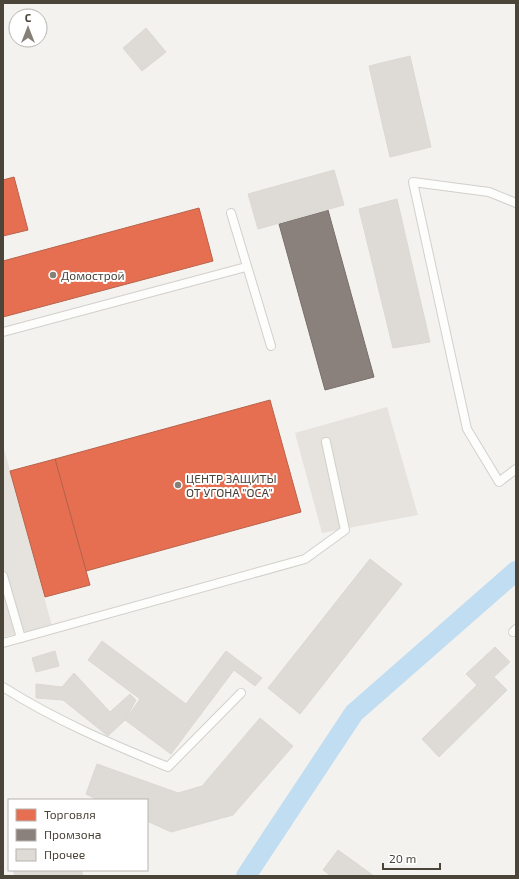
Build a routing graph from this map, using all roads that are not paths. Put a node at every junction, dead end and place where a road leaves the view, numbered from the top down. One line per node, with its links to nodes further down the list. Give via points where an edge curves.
1 (516, 203): 7 (lane, via 489,192 413,182 467,429 499,482)
2 (230, 213): 3 (lane)
3 (246, 267): 4 (lane); 5 (lane)
4 (3, 332)
5 (271, 346)
6 (326, 442): 9 (lane, via 345,530 305,559)
7 (516, 469)
8 (3, 576): 9 (lane)
9 (21, 638): 10 (lane)
10 (3, 643)
11 (3, 687): 12 (lane, via 54,717 168,767)
12 (241, 693)

